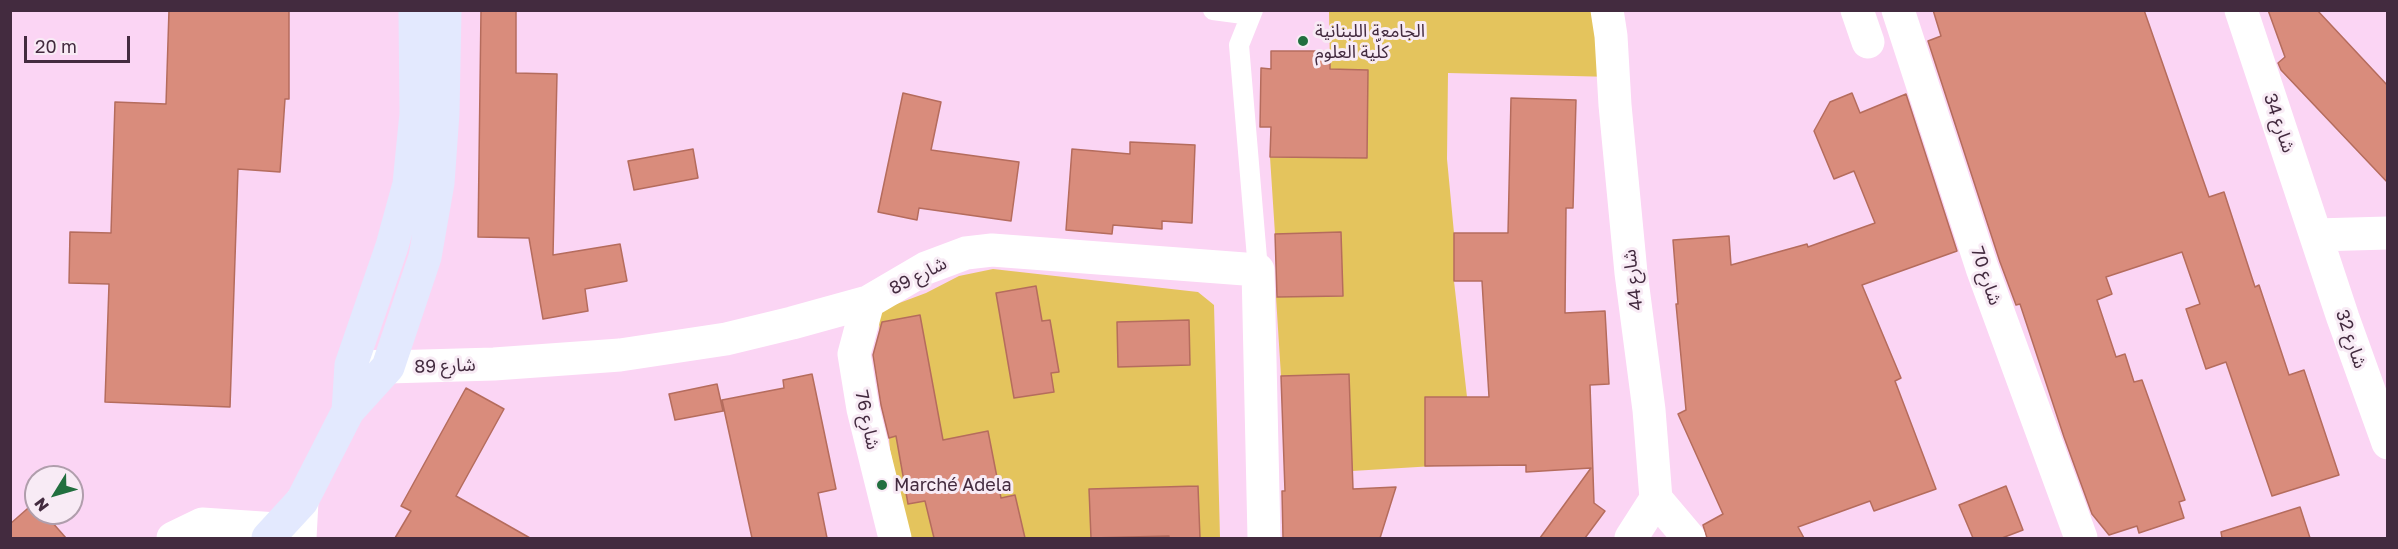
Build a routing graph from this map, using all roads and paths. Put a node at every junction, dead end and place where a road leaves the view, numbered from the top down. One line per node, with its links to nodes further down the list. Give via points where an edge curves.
1 (415, 10): 10 (street)
2 (445, 10): 10 (street)
3 (1213, 10): 8 (lane)
4 (1607, 10): 19 (street, شارع 44)
5 (1857, 10): 9 (street)
6 (1898, 10): 26 (street, شارع 70, via 1982,268)
7 (2241, 10): 12 (street, شارع 34)
8 (1252, 13): 13 (lane, via 1239,45)
9 (1868, 42)
10 (430, 114): 15 (street, via 393,246); 16 (street, via 438,183 425,257)
11 (2388, 233): 12 (street)
12 (2316, 235): 18 (street, شارع 32)
13 (1258, 270): 14 (street, شارع 89, via 992,250 966,253 926,268); 23 (street)
14 (868, 302): 16 (street, شارع 89, via 726,339 620,355); 22 (street, شارع 76, via 854,354)
15 (351, 365): 16 (street, شارع 89); 17 (street)
16 (388, 368): 17 (street)
17 (348, 411): 20 (street)
18 (2388, 443)
19 (1656, 499): 24 (street); 25 (street)
20 (282, 535): 21 (street, via 202,524)
21 (173, 538)
22 (895, 538)
23 (1264, 538)
24 (1631, 538)
25 (1689, 538)
26 (2081, 538)

